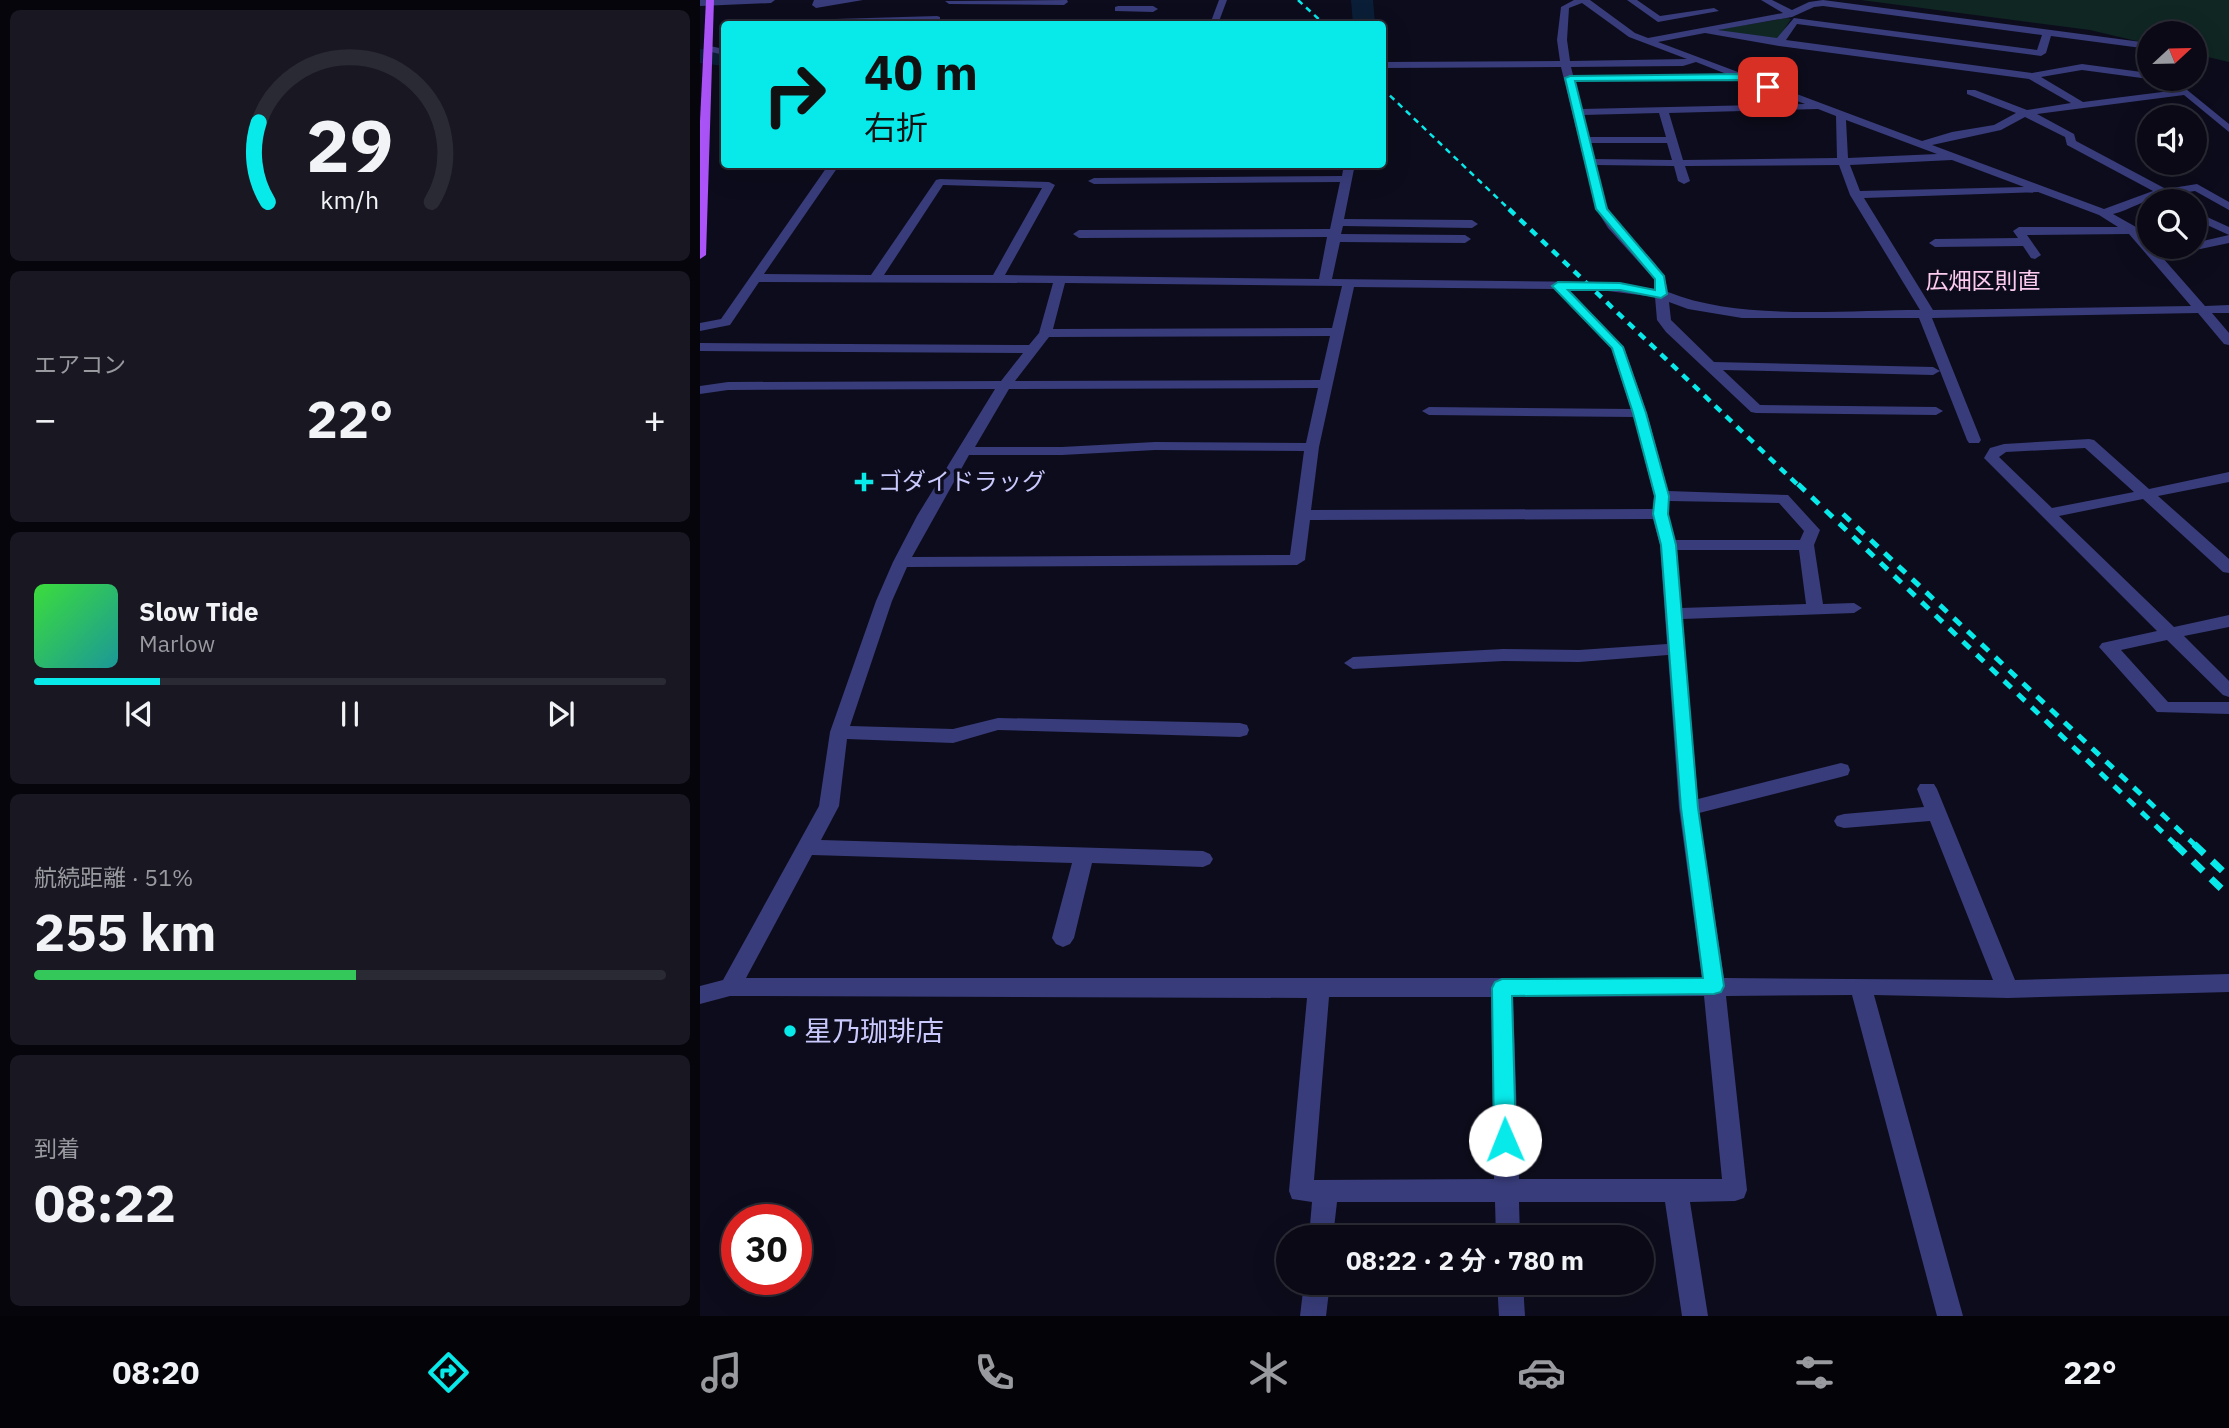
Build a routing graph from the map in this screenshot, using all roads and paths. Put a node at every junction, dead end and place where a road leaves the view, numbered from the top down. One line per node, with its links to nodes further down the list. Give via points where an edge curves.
1 (727, 0): 2 (street); 11 (street)
2 (771, 0)
3 (818, 0): 4 (street, via 816,5)
4 (859, 0)
5 (1223, 0): 19 (street)
6 (1583, 0): 25 (street); 32 (street, via 1565,7)
7 (1631, 0): 15 (street, via 1658,19)
8 (1697, 0): 15 (street)
9 (1765, 0): 16 (street)
10 (950, 1): 12 (street); 18 (street)
11 (707, 2): 29 (main road)
12 (1064, 2)
13 (1118, 9): 14 (street)
14 (1154, 9)
15 (1714, 11): 20 (street)
16 (1791, 13): 17 (street, via 1823,3); 20 (street)
17 (1940, 18): 22 (street); 24 (street)
18 (936, 21)
19 (1215, 21)
20 (1736, 24): 21 (street)
21 (1702, 29): 25 (street); 26 (street, via 1714,35)
22 (2047, 32): 24 (street, via 2040,54); 28 (street)
23 (1898, 34): 24 (street); 26 (street, via 1794,21); 30 (street)
24 (1935, 39)
25 (1647, 41): 31 (street)
26 (1779, 43): 30 (street)
27 (2137, 49): 28 (street)
28 (2106, 55): 34 (street); 35 (street, via 2082,67)
29 (707, 57): 77 (main road)
30 (1886, 57): 35 (street)
31 (1696, 60): 32 (street); 36 (street)
32 (1565, 62): 33 (street); 37 (street)
33 (1386, 65)
34 (2137, 70)
35 (2032, 76): 39 (street)
36 (1742, 77): 37 (street); 40 (street)
37 (1570, 78): 42 (street)
38 (1971, 92): 43 (street)
39 (2079, 104): 43 (street); 45 (street, via 2186,92)
40 (1821, 106): 41 (street); 44 (street)
41 (1663, 110): 42 (street); 47 (street)
42 (1578, 112): 46 (street)
43 (2027, 113): 48 (street, via 1997,128); 58 (street, via 2070,136 2071,143)
44 (1840, 114): 48 (street); 50 (street)
45 (2229, 129)
46 (1585, 140): 47 (street); 51 (street)
47 (1671, 140): 52 (street)
48 (1922, 144): 49 (street)
49 (1953, 156): 50 (street); 59 (street)
50 (1843, 160): 52 (street); 61 (street)
51 (1589, 162): 52 (street); 87 (street, via 1602,209 1660,278)
52 (1678, 162): 57 (street)
53 (832, 168): 80 (street)
54 (1349, 168): 55 (street)
55 (1347, 179): 56 (street); 68 (street)
56 (1094, 181)
57 (1684, 181)
58 (2158, 189)
59 (2040, 190): 61 (street); 64 (street)
60 (2207, 193): 63 (street)
61 (1856, 195): 90 (street)
62 (2137, 201): 64 (street)
63 (2229, 207)
64 (2103, 213): 67 (street)
65 (2207, 221): 69 (street)
66 (1472, 224): 68 (street)
67 (2132, 230): 71 (street); 74 (street, via 2019,231)
68 (1334, 231): 70 (street); 72 (street); 84 (street)
69 (2229, 232)
70 (1079, 234)
71 (2137, 236)
72 (1465, 239)
73 (2229, 239): 76 (street)
74 (2026, 242): 75 (street); 78 (street)
75 (1935, 243)
76 (2207, 244)
77 (700, 255)
78 (2035, 255)
79 (2157, 259): 88 (street)
80 (757, 278): 81 (street); 91 (street, via 724,322)
81 (875, 278): 82 (street); 82 (street, via 940,182 1049,185)
82 (997, 279): 83 (street)
83 (1060, 279): 84 (street); 93 (street)
84 (1325, 282): 85 (street)
85 (1349, 282): 86 (street); 92 (street)
86 (1558, 286): 87 (street, via 1620,287); 104 (street, via 1617,347)
87 (1661, 294): 90 (street, via 1715,312); 97 (street, via 1664,320)
88 (2201, 309): 89 (street); 90 (street); 94 (street)
89 (2229, 309)
90 (1926, 314): 105 (street)
91 (700, 327)
92 (1338, 332): 93 (street); 99 (street)
93 (1045, 333): 96 (street)
94 (2229, 341)
95 (700, 347): 96 (street)
96 (1035, 348): 100 (street)
97 (1710, 366): 98 (street); 103 (street, via 1756,409)
98 (1933, 371)
99 (1326, 384): 100 (street); 106 (street)
100 (1005, 385): 101 (street, via 728,386); 107 (street)
101 (700, 390)
102 (1429, 411): 104 (street)
103 (1936, 411)
104 (1640, 413): 110 (street)
105 (1974, 440)
106 (1312, 447): 107 (street); 113 (street)
107 (965, 451): 116 (street)
108 (2229, 477): 109 (street)
109 (2146, 494): 112 (street); 112 (street, via 2089,443 1995,451 1990,458); 117 (street)
110 (1662, 496): 111 (street); 115 (street, via 1783,498 1812,530)
111 (1660, 514): 113 (street); 114 (street)
112 (2047, 514): 122 (street)
113 (1301, 515): 116 (street, via 1297,560)
114 (1668, 545): 115 (street); 120 (street)
115 (1806, 545): 118 (street)
116 (901, 562): 128 (street)
117 (2229, 568)
118 (1815, 607): 119 (street); 120 (street)
119 (1854, 608)
120 (1674, 614): 123 (street)
121 (2229, 621): 122 (street)
122 (2172, 634): 125 (street); 126 (street, via 2108,647 2163,708)
123 (1678, 649): 124 (street); 131 (street)
124 (1353, 663)
125 (2229, 691)
126 (2229, 708)
127 (1240, 730): 128 (street, via 998,724 953,736)
128 (839, 732): 134 (street, via 829,806)
129 (1841, 770): 131 (street)
130 (1927, 789): 132 (street)
131 (1689, 808): 139 (street)
132 (1937, 813): 133 (street); 144 (street)
133 (1844, 821)
134 (808, 847): 135 (street); 141 (street)
135 (1084, 856): 136 (street); 137 (street)
136 (1203, 859)
137 (1063, 938)
138 (2229, 983): 144 (street)
139 (1714, 986): 140 (street); 142 (street); 147 (street, via 1735,1190)
140 (1860, 986): 144 (street); 156 (street)
141 (730, 987): 143 (street); 145 (street)
142 (1502, 988): 143 (street); 146 (street)
143 (1319, 989): 148 (street, via 1301,1191)
144 (2008, 989)
145 (700, 995)
146 (1506, 1190): 147 (street); 148 (street); 150 (street)
147 (1676, 1190): 155 (street)
148 (1326, 1191): 149 (street)
149 (1322, 1225)
150 (1507, 1225)
151 (1316, 1295): 153 (street)
152 (1511, 1295): 154 (street)
153 (1313, 1316)
154 (1512, 1316)
155 (1695, 1316)
156 (1950, 1316)

